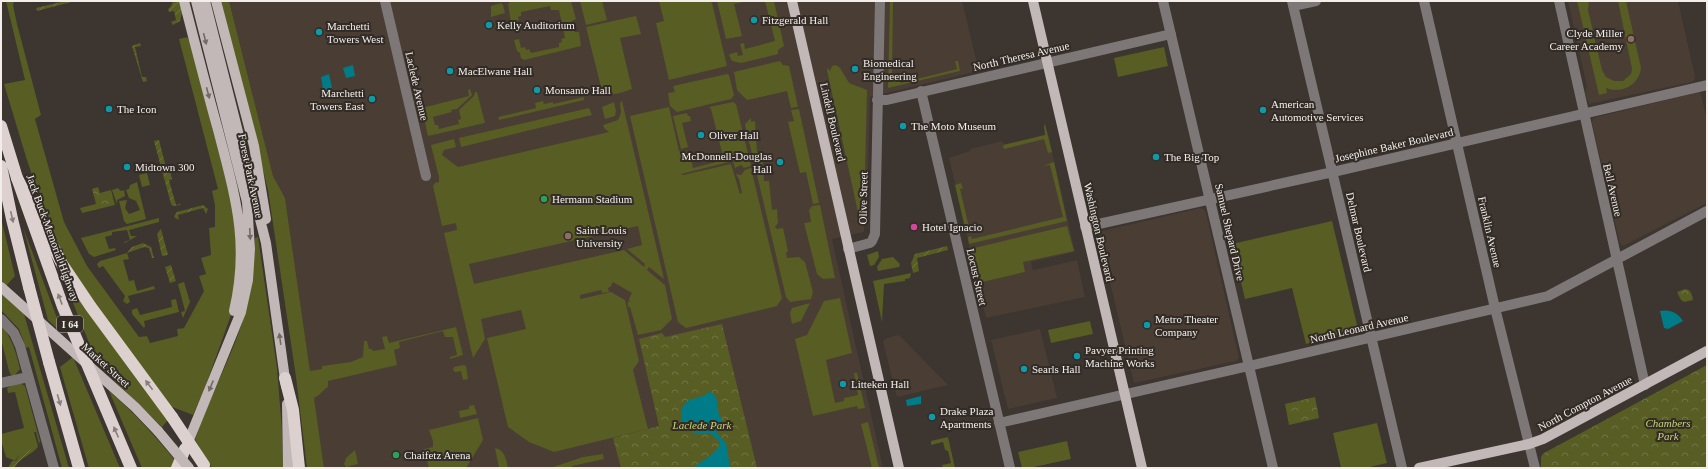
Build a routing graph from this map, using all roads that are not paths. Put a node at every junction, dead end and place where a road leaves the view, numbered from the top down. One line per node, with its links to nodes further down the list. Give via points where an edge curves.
1 (184, 1): 36 (main road, one-way to 36, via 234,193 241,235 240,276)
2 (196, 1): 36 (main road, Forest Park Avenue, one-way to 36, via 249,217 248,280 241,312)
3 (205, 1): 29 (main road, Forest Park Avenue)
4 (216, 1): 29 (main road, via 254,146 265,203)
5 (385, 1): 24 (street, Laclede Avenue)
6 (792, 1): 30 (main road, Lindell Boulevard)
7 (880, 1): 18 (street, Olive Street)
8 (1033, 1): 15 (main road, Washington Boulevard)
9 (1163, 1): 14 (street, Samuel Shepard Drive)
10 (1316, 1): 13 (street)
11 (1424, 1): 21 (street, Franklin Avenue)
12 (1559, 1): 19 (street, Bell Avenue)
13 (1293, 4): 23 (street, Delmar Boulevard)
14 (1171, 34): 15 (street, North Theresa Avenue); 26 (street, Samuel Shepard Drive)
15 (1047, 63): 17 (street, North Theresa Avenue); 28 (main road, Washington Boulevard)
16 (1706, 88): 19 (street, Josephine Baker Boulevard)
17 (921, 91): 18 (street, North Theresa Avenue); 44 (street, Locust Street)
18 (877, 100): 30 (street, Olive Street, via 874,238 868,244)
19 (1584, 113): 21 (street, Josephine Baker Boulevard); 31 (street, Bell Avenue)
20 (1, 126): 25 (highway, Jack Buck Memorial Highway / I 64)
21 (1458, 142): 23 (street, Josephine Baker Boulevard); 33 (street, Franklin Avenue)
22 (1, 166): 49 (highway, I 64, one-way to 49, bridge, via 29,287)
23 (1333, 172): 26 (street, Josephine Baker Boulevard); 35 (street, Delmar Boulevard)
24 (426, 176)
25 (17, 178): 47 (highway, one-way to 25, bridge, via 62,264); 50 (highway, Jack Buck Memorial Highway / I 64, one-way to 25, bridge, via 63,306)
26 (1210, 199): 28 (street, Josephine Baker Boulevard); 38 (street, Samuel Shepard Drive)
27 (1707, 211): 31 (street, North Leonard Avenue)
28 (1085, 227): 43 (main road, Washington Boulevard)
29 (266, 242): 40 (main road, Forest Park Avenue, one-way to 29)
30 (848, 249): 56 (main road)
31 (1616, 260): 33 (street, North Leonard Avenue, via 1548,296); 42 (street, Bell Avenue)
32 (1, 287): 53 (main road, Market Street, bridge, via 140,412)
33 (1495, 308): 35 (street, North Leonard Avenue); 45 (street, Franklin Avenue)
34 (1, 318): 39 (street, via 14,333)
35 (1372, 337): 38 (street, North Leonard Avenue); 60 (street, Delmar Boulevard)
36 (226, 350): 46 (main road, Forest Park Avenue, one-way to 46)
37 (1707, 351): 42 (main road, North Compton Avenue)
38 (1249, 366): 43 (street, North Leonard Avenue); 59 (street, Samuel Shepard Drive)
39 (28, 377): 41 (street); 48 (street)
40 (285, 378): 54 (main road, Forest Park Avenue); 55 (highway, via 293,410)
41 (1, 383)
42 (1645, 385): 45 (main road, North Compton Avenue)
43 (1124, 394): 44 (street, North Leonard Avenue); 58 (main road, Washington Boulevard)
44 (999, 423): 57 (street, Locust Street)
45 (1529, 444): 61 (main road, North Compton Avenue); 62 (street, Franklin Avenue)
46 (185, 449): 51 (highway); 52 (main road, Forest Park Avenue)
47 (205, 466)
48 (54, 468)
49 (79, 468)
50 (131, 468)
51 (177, 468)
52 (182, 468)
53 (189, 468)
54 (288, 468)
55 (299, 468)
56 (899, 468)
57 (1010, 468)
58 (1142, 468)
59 (1273, 468)
60 (1402, 468)
61 (1419, 468)
62 (1535, 468)

